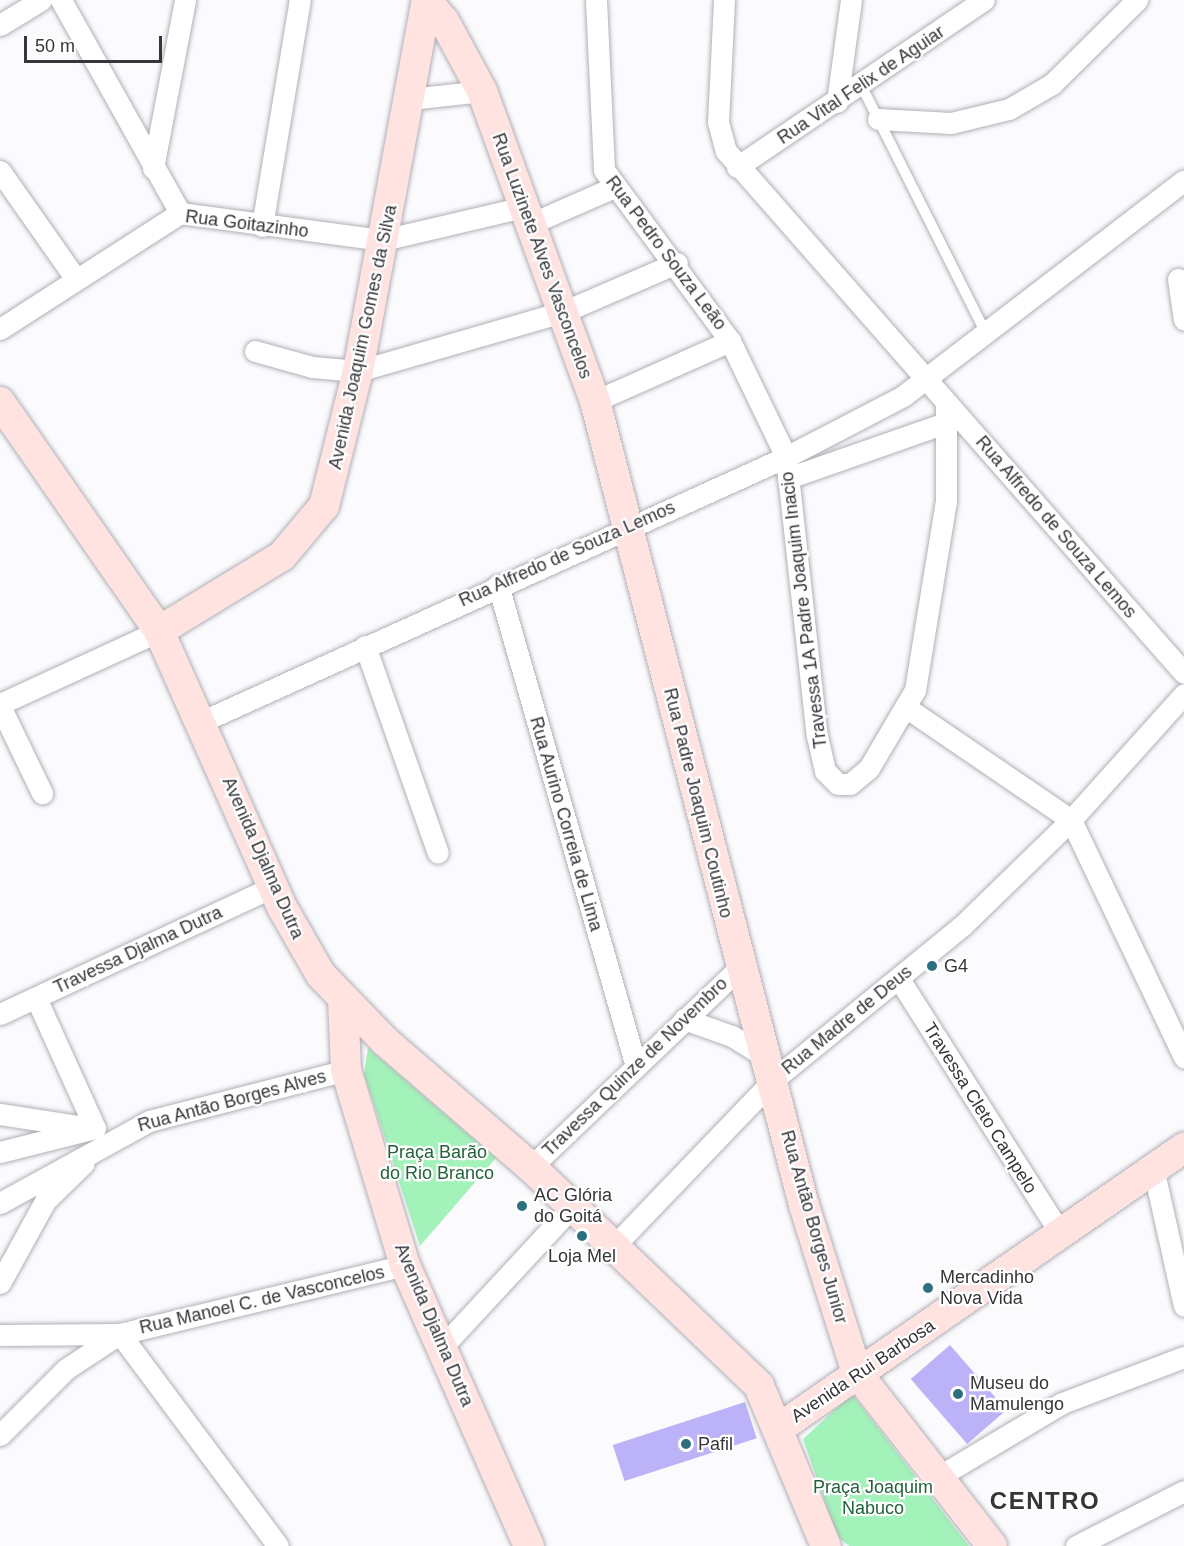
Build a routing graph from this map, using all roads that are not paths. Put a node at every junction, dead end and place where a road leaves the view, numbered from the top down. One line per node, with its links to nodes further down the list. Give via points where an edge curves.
1 (41, 0): 11 (street)
2 (61, 0): 18 (street)
3 (185, 0): 18 (street)
4 (300, 0): 24 (street)
5 (423, 0): 13 (street, Rua Luzinete Alves Vasconcelos, via 444,21); 14 (street, Avenida Joaquim Gomes da Silva)
6 (596, 0): 21 (street, Rua Pedro Souza Leão, via 599,142)
7 (724, 0): 17 (street, Rua Alfredo de Souza Lemos, via 718,122)
8 (851, 0): 15 (street)
9 (1137, 0): 16 (street, via 1052,84 1009,110 951,123)
10 (975, 4): 12 (street, Rua Vital Felix de Aguiar)
11 (0, 25)
12 (861, 85): 15 (street, Rua Vital Felix de Aguiar); 16 (lane)
13 (482, 91): 14 (street); 23 (street, Rua Luzinete Alves Vasconcelos)
14 (410, 99): 25 (street, Avenida Joaquim Gomes da Silva)
15 (837, 102): 17 (street, Rua Vital Felix de Aguiar)
16 (878, 119): 32 (lane)
17 (737, 167): 36 (street, Rua Alfredo de Souza Lemos)
18 (153, 168): 22 (street)
19 (0, 171): 27 (street)
20 (1184, 180): 32 (street, Rua Alfredo de Souza Lemos)
21 (612, 188): 23 (street, Rua Goitazinho); 26 (street, Rua Pedro Souza Leão)
22 (180, 213): 24 (street, Rua Goitazinho); 27 (street, Rua Goitazinho)
23 (527, 215): 25 (street, Rua Goitazinho); 29 (street, Rua Luzinete Alves Vasconcelos)
24 (262, 226): 25 (street, Rua Goitazinho)
25 (383, 240): 35 (street, Avenida Joaquim Gomes da Silva)
26 (677, 263): 29 (street); 33 (street, Rua Pedro Souza Leão)
27 (76, 279): 31 (street, Rua Goitazinho)
28 (1178, 279): 30 (street)
29 (563, 312): 35 (street); 37 (street, Rua Luzinete Alves Vasconcelos)
30 (1184, 320)
31 (0, 329)
32 (986, 333): 36 (street, Rua Alfredo de Souza Lemos)
33 (730, 341): 37 (street); 40 (street, Rua Pedro Souza Leão)
34 (255, 351): 35 (street, via 312,367)
35 (358, 372): 43 (street, Avenida Joaquim Gomes da Silva, via 334,476 311,527 240,585)
36 (928, 380): 39 (street, Rua Alfredo de Souza Lemos); 40 (street, Rua Alfredo de Souza Lemos)
37 (594, 401): 41 (street, Rua Luzinete Alves Vasconcelos)
38 (0, 402): 43 (street, Avenida Djalma Dutra)
39 (946, 413): 40 (street); 45 (street, Rua Alfredo de Souza Lemos); 48 (street, via 946,501 920,672)
40 (787, 468): 41 (street, Rua Alfredo de Souza Lemos); 48 (street, Travessa 1A Padre Joaquim Inacio, via 817,736 825,771 845,786 869,768)
41 (627, 525): 42 (street, Rua Alfredo de Souza Lemos); 54 (street, Rua Padre Joaquim Coutinho)
42 (498, 585): 44 (street, Rua Alfredo de Souza Lemos); 61 (street, Rua Aurino Correia de Lima)
43 (159, 631): 47 (street, Avenida Joaquim Gomes da Silva); 49 (street, Avenida Djalma Dutra)
44 (365, 646): 49 (street, Rua Alfredo de Souza Lemos); 52 (street)
45 (1184, 673)
46 (1184, 694): 51 (street, Rua Madre de Deus)
47 (0, 705): 50 (street)
48 (908, 708): 51 (street)
49 (203, 721): 53 (street, Avenida Djalma Dutra)
50 (42, 793)
51 (1071, 820): 55 (street, Rua Madre de Deus); 60 (street)
52 (438, 853)
53 (274, 886): 56 (street, Travessa Djalma Dutra); 57 (street, Avenida Djalma Dutra, via 296,935)
54 (740, 967): 59 (street, Travessa Quinze de Novembro); 62 (street, Rua Padre Joaquim Coutinho)
55 (899, 979): 62 (street, Rua Madre de Deus); 73 (street, Travessa Cleto Campelo)
56 (36, 998): 58 (street, Travessa Djalma Dutra); 65 (street)
57 (343, 999): 63 (street, Avenida Djalma Dutra); 69 (street)
58 (0, 1013)
59 (684, 1019): 61 (street, Travessa Quinze de Novembro); 62 (street, via 732,1036)
60 (1184, 1057)
61 (635, 1064): 69 (street, Travessa Quinze de Novembro)
62 (769, 1069): 74 (street, Rua Madre de Deus); 82 (street, Rua Antão Borges Junior, via 804,1204)
63 (346, 1070): 66 (street, Rua Antão Borges Alves); 75 (street, Avenida Djalma Dutra)
64 (0, 1114): 65 (street)
65 (95, 1128): 66 (street); 68 (street)
66 (118, 1133): 71 (street); 76 (street, via 45,1201)
67 (1184, 1148): 70 (street, Avenida Rui Barbosa)
68 (0, 1152)
69 (531, 1167): 72 (street)
70 (1154, 1172): 73 (street, Avenida Rui Barbosa); 77 (street)
71 (0, 1203)
72 (571, 1208): 74 (street); 80 (street)
73 (1062, 1236): 82 (street, Avenida Rui Barbosa)
74 (614, 1246): 83 (street, via 744,1369 759,1386)
75 (405, 1265): 78 (street, Rua Manoel C. de Vasconcelos); 80 (street, Avenida Djalma Dutra)
76 (0, 1283)
77 (1184, 1306)
78 (120, 1334): 79 (street); 84 (street, via 66,1369); 87 (street)
79 (0, 1335)
80 (443, 1346): 88 (street, Avenida Djalma Dutra, via 489,1464)
81 (1184, 1357): 85 (street, via 1062,1403)
82 (857, 1373): 83 (street, Avenida Rui Barbosa); 85 (street)
83 (778, 1429): 89 (street)
84 (0, 1435)
85 (938, 1477): 90 (street)
86 (1184, 1491): 91 (street)
87 (278, 1546)
88 (529, 1546)
89 (826, 1546)
90 (992, 1546)
91 (1076, 1546)

